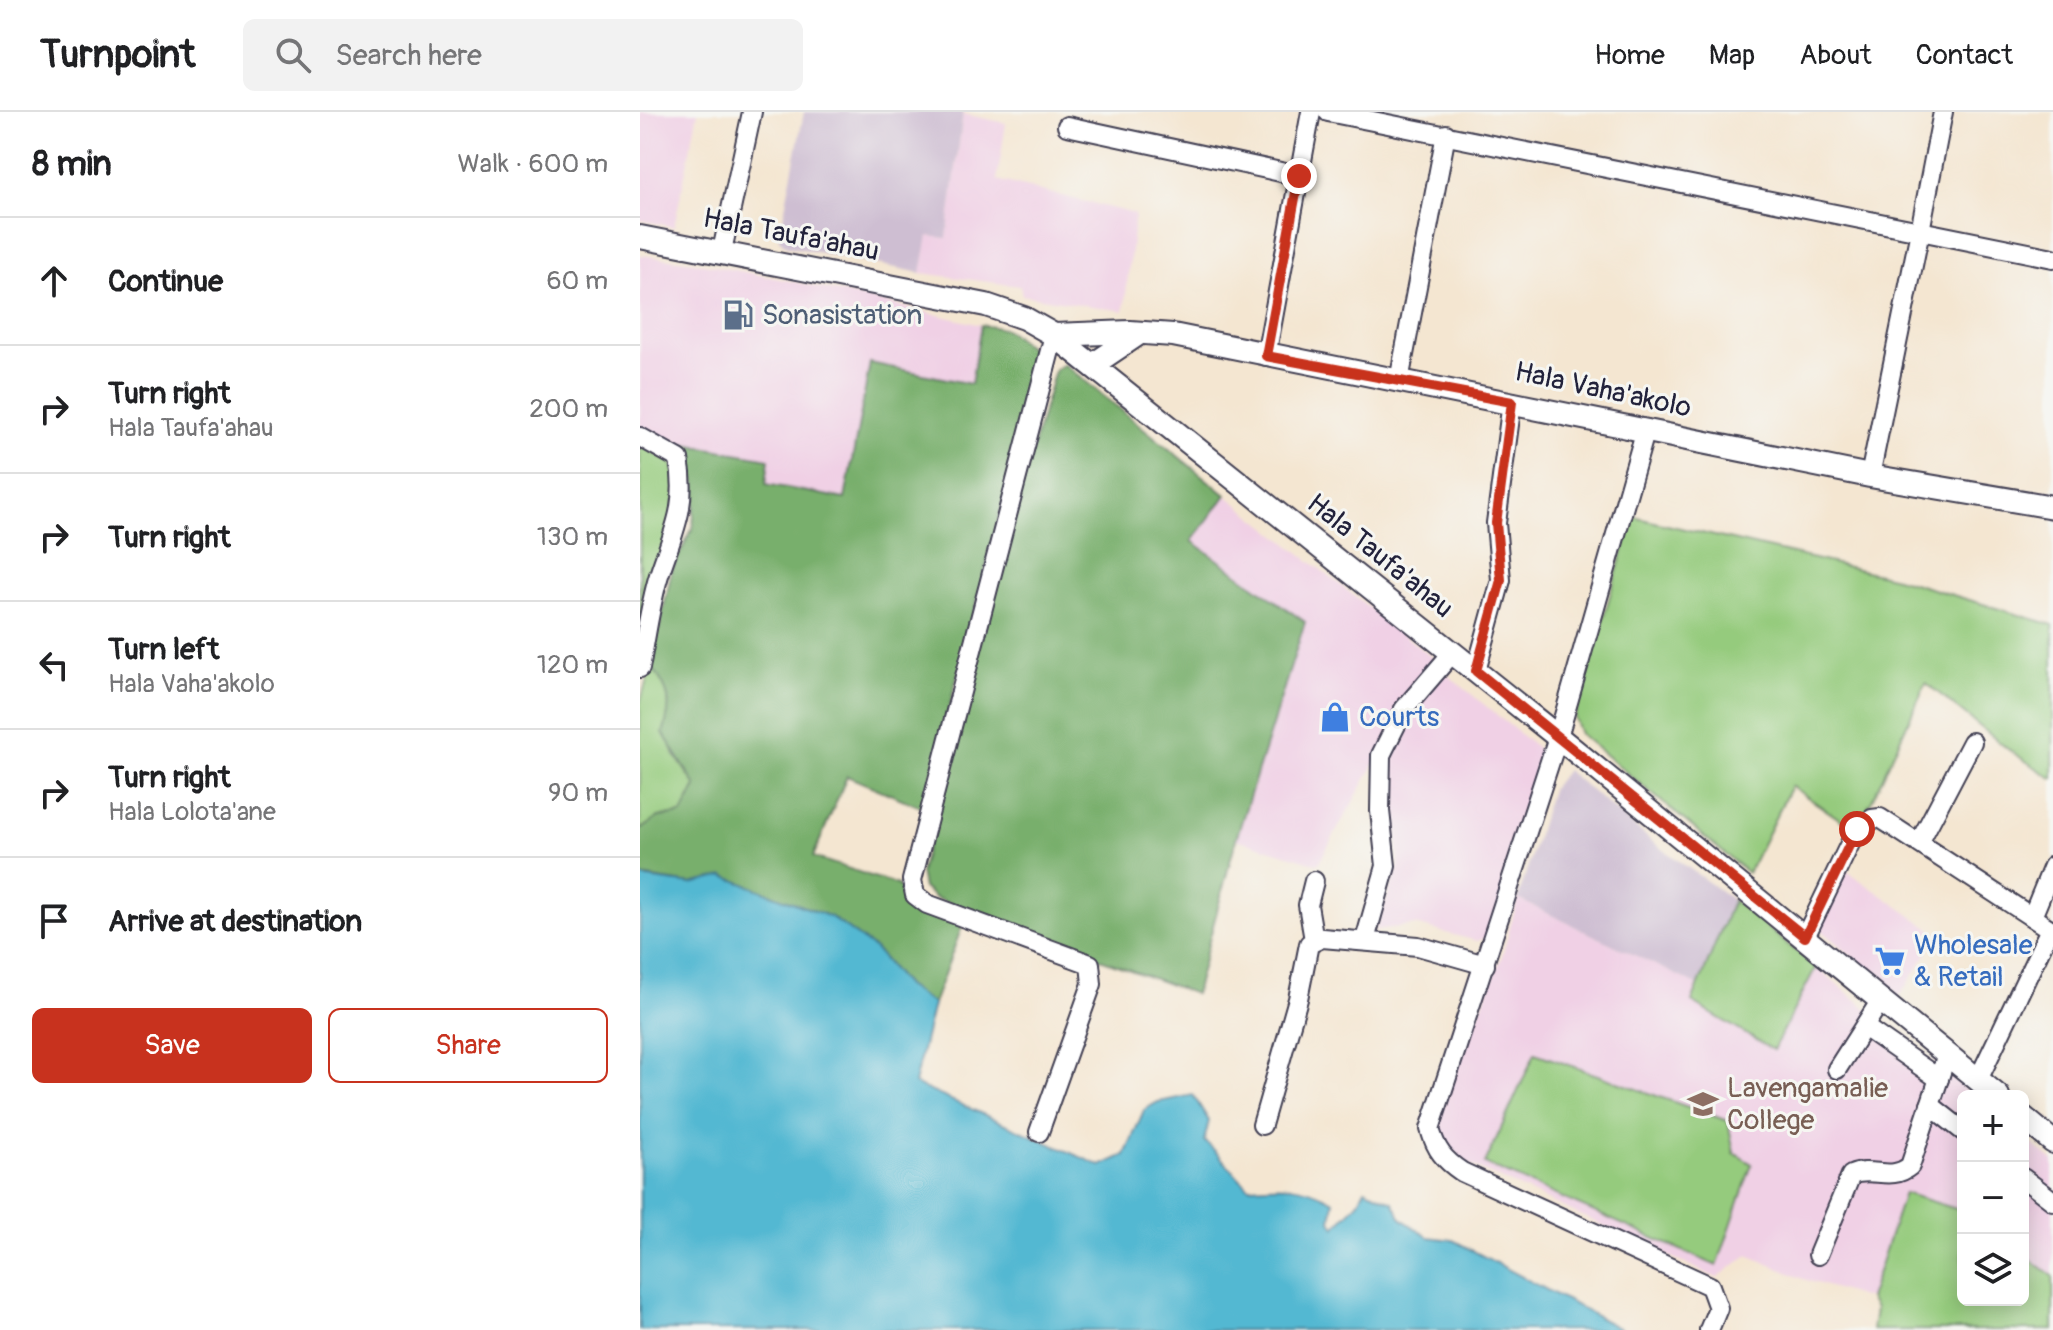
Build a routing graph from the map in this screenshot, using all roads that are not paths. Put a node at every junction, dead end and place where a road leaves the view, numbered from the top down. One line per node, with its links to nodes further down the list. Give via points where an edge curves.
1 (752, 112): 10 (street)
2 (1311, 112): 7 (street)
3 (1328, 112): 6 (street)
4 (1943, 112): 8 (street)
5 (1067, 126): 7 (street)
6 (1446, 134): 8 (street); 16 (street)
7 (1299, 176): 14 (street)
8 (1920, 231): 11 (street); 20 (street)
9 (640, 237): 10 (main road, Hala Taufa'ahau)
10 (722, 251): 13 (main road, Hala Taufa'ahau, via 986,305)
11 (2053, 258)
12 (1141, 333): 13 (main road, Hala Vaha'akolo); 14 (main road, Hala Vaha'akolo); 15 (main road)
13 (1054, 335): 15 (main road, Hala Taufa'ahau); 47 (street, via 912,880 915,895 927,904 1090,964 1092,984)
14 (1266, 356): 16 (main road, Hala Vaha'akolo)
15 (1094, 364): 22 (main road, Hala Taufa'ahau)
16 (1399, 381): 17 (main road, Hala Vaha'akolo)
17 (1512, 402): 18 (main road, Hala Vaha'akolo); 24 (street, via 1496,523 1501,580)
18 (1646, 429): 20 (main road, Hala Vaha'akolo); 25 (street)
19 (640, 437): 23 (street, via 679,459 684,483 681,517 658,577)
20 (1870, 476): 21 (main road, Hala Vaha'akolo)
21 (2053, 507)
22 (1453, 652): 24 (main road, Hala Taufa'ahau); 34 (street, via 1404,709 1381,755 1386,866)
23 (640, 668)
24 (1476, 671): 25 (main road, Hala Taufa'ahau)
25 (1558, 737): 32 (main road, Hala Taufa'ahau); 35 (street)
26 (1972, 742): 27 (street)
27 (1920, 841): 30 (street); 32 (street, via 1880,818 1857,829)
28 (2053, 866): 30 (street)
29 (1314, 881): 33 (street, via 1308,905)
30 (2032, 917): 31 (street)
31 (2052, 930): 41 (street)
32 (1805, 937): 36 (main road, Hala Taufa'ahau)
33 (1314, 940): 34 (street); 45 (street, via 1306,951 1298,999)
34 (1365, 940): 35 (street, via 1418,946)
35 (1485, 965): 52 (street, via 1433,1113 1435,1146 1462,1172 1710,1286 1718,1308)
36 (1881, 1000): 37 (street); 38 (main road, Hala Taufa'ahau)
37 (1866, 1028): 39 (street); 40 (street)
38 (1947, 1054): 40 (street); 41 (main road, Hala Taufa'ahau)
39 (1837, 1069)
40 (1939, 1079): 43 (street)
41 (1978, 1080): 42 (main road, Hala Taufa'ahau)
42 (1990, 1090)
43 (1930, 1105): 46 (street); 51 (street, via 1910,1166 1895,1175 1851,1175)
44 (2029, 1122): 48 (main road)
45 (1262, 1125)
46 (1957, 1126)
47 (1039, 1132)
48 (2053, 1142)
49 (2029, 1183): 50 (street)
50 (2053, 1201)
51 (1818, 1255)
52 (1709, 1330)

